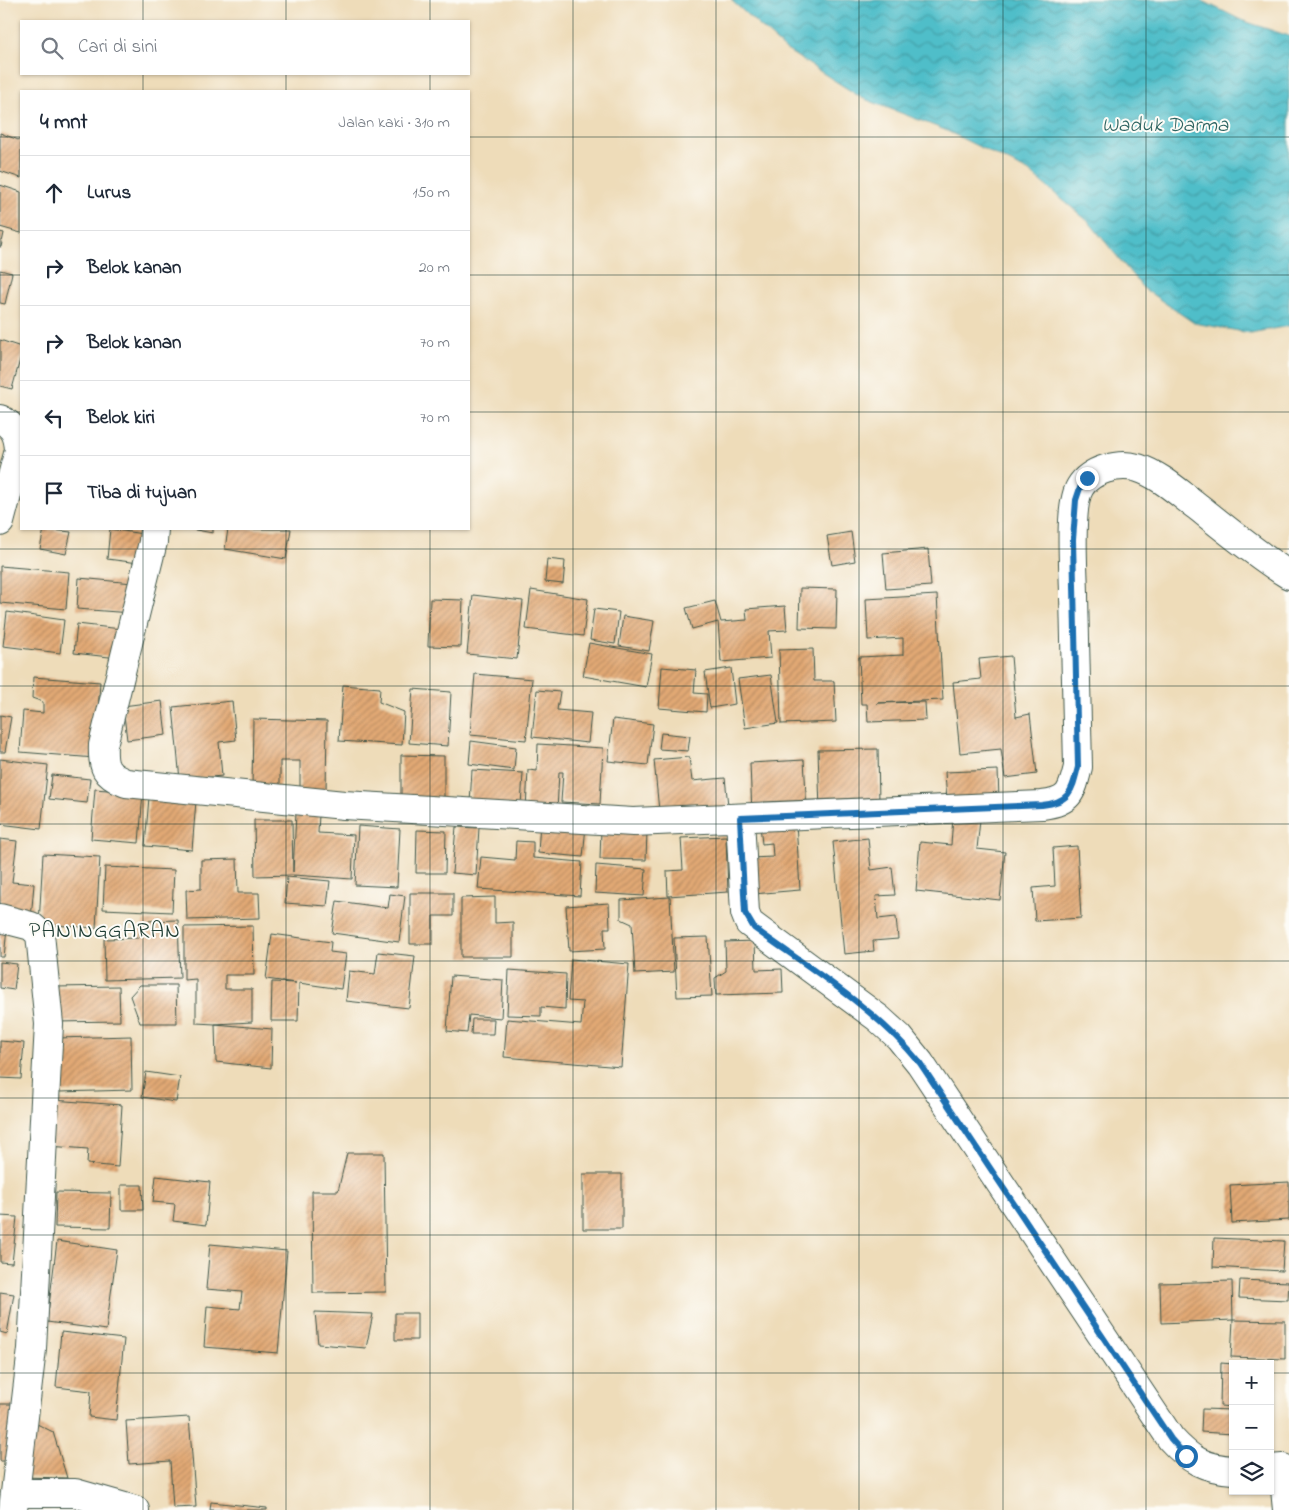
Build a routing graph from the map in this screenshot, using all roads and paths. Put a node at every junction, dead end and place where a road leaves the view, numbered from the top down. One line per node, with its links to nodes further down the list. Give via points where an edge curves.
1 (0, 419): 2 (street, via 11,424 18,438)
2 (17, 478): 3 (street)
3 (0, 522)
4 (154, 530): 6 (street, via 103,745 105,769 113,778 126,783 344,805 633,822)
5 (1289, 575): 6 (street, via 1162,479 1127,466 1101,471 1087,478 1076,500 1073,540 1078,767 1068,796 1053,804 1042,805)
6 (740, 818): 9 (street, via 745,913 749,923 878,1018 899,1038 920,1063 1171,1439 1186,1456 1213,1469)
7 (0, 918): 10 (street, via 31,926 40,934 49,1024 32,1349)
8 (1274, 1468): 12 (street, via 1283,1468)
9 (1229, 1470)
10 (14, 1502): 11 (street, via 75,1493)
11 (134, 1510)
12 (1287, 1510)

